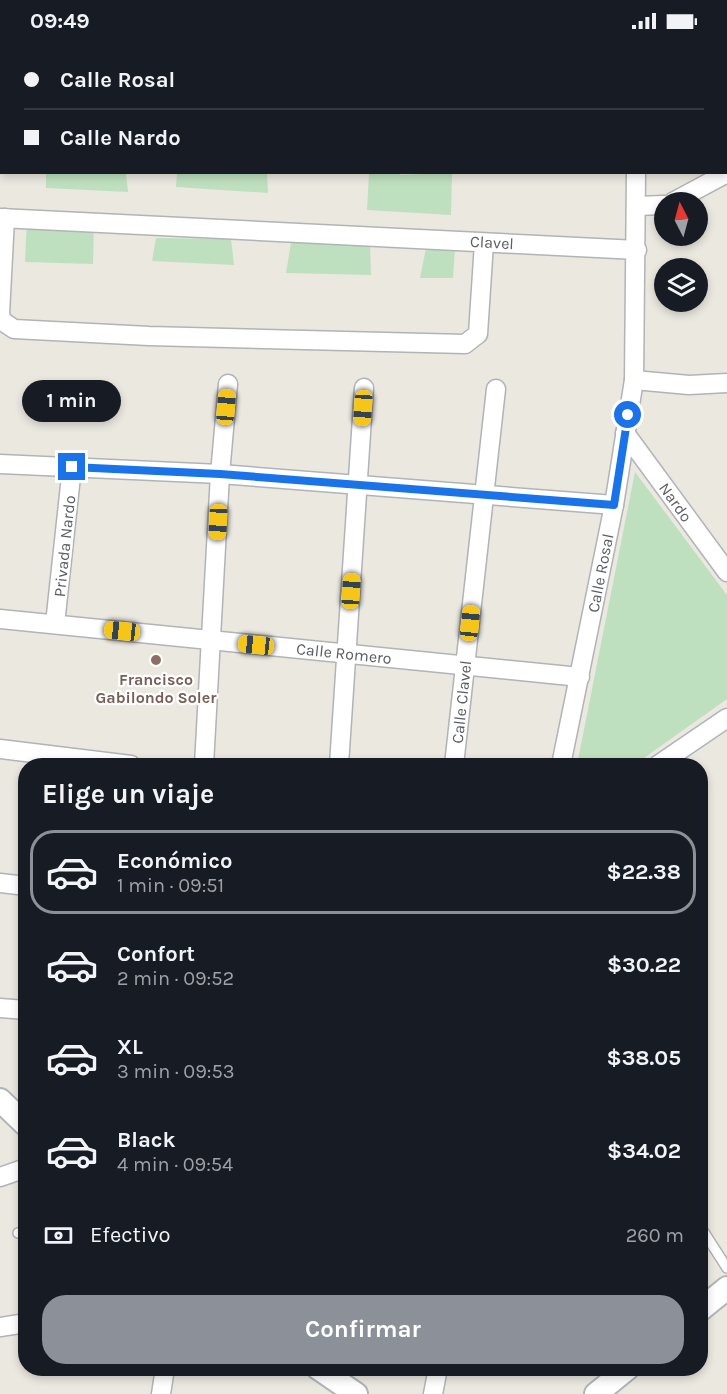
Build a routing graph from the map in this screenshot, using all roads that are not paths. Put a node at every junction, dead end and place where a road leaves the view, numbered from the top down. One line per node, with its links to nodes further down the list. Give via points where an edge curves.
1 (636, 174): 5 (street, Calle Rosal)
2 (725, 174): 3 (street)
3 (692, 192)
4 (654, 205): 5 (street)
5 (636, 206): 8 (street, Calle Rosal)
6 (2, 218): 7 (street, Clavel); 7 (street, via 0,314 9,328 25,330 465,344 478,334)
7 (484, 243): 8 (street, Clavel)
8 (636, 250): 9 (street, Calle Rosal)
9 (634, 380): 11 (street, via 689,386); 14 (street, Calle Rosal)
10 (228, 384): 17 (street)
11 (727, 384)
12 (364, 388): 18 (street)
13 (496, 389): 19 (street, Calle Clavel)
14 (625, 433): 20 (street, Calle Rosal); 21 (street, Nardo)
15 (0, 464): 16 (street)
16 (72, 467): 17 (street); 23 (street, Privada Nardo)
17 (220, 474): 18 (street); 24 (street)
18 (358, 485): 19 (street); 25 (street)
19 (484, 495): 20 (street); 26 (street, Calle Clavel)
20 (614, 505): 27 (street, Calle Rosal)
21 (727, 572)
22 (0, 619): 23 (street, Calle Romero)
23 (55, 624): 24 (street, Calle Romero)
24 (211, 640): 25 (street, Calle Romero); 31 (street)
25 (347, 654): 26 (street, Calle Romero); 32 (street)
26 (465, 666): 27 (street, Calle Romero); 33 (street, Calle Clavel)
27 (580, 677): 34 (street, Calle Rosal)
28 (727, 718): 35 (street)
29 (0, 749): 30 (street)
30 (73, 758)
31 (204, 758)
32 (340, 758)
33 (455, 758)
34 (563, 758)
35 (668, 758)
36 (0, 883): 37 (street)
37 (18, 885)
38 (0, 1008): 39 (street)
39 (18, 1009)
40 (0, 1100): 41 (street)
41 (18, 1117)
42 (18, 1171): 43 (street)
43 (0, 1177)
44 (708, 1238): 45 (lane)
45 (727, 1268)
46 (727, 1288): 47 (street)
47 (708, 1303)
48 (18, 1324): 49 (street)
49 (0, 1327)
50 (164, 1376): 54 (street)
51 (330, 1376): 55 (street)
52 (436, 1376): 56 (street)
53 (618, 1376): 57 (street)
54 (161, 1394)
55 (356, 1394)
56 (433, 1394)
57 (596, 1394)

